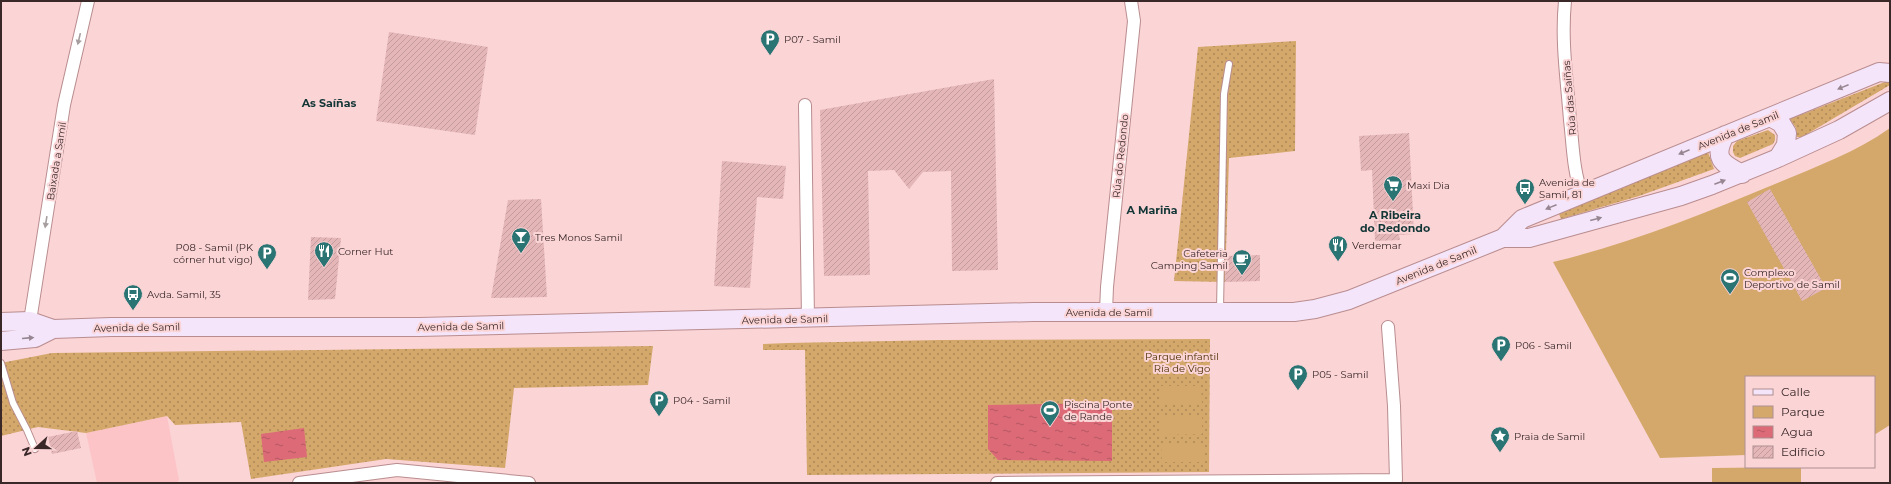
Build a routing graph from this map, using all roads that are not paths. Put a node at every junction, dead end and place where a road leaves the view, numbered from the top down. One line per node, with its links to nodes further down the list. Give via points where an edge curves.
1 (88, 1): 17 (street, Baixada a Samil, one-way to 17, via 64,105)
2 (1131, 1): 14 (street, Rúa do Redondo, via 1134,21)
3 (1565, 1): 12 (street, Rúa das Saíñas, via 1563,19 1566,78 1576,179)
4 (1229, 64): 15 (lane, via 1224,94)
5 (1886, 70): 8 (main road, Avenida de Samil, one-way to 8)
6 (1888, 100): 10 (main road, Avenida de Samil, via 1839,130)
7 (805, 105): 16 (street)
8 (1770, 117): 9 (main road, Avenida de Samil); 10 (main road, via 1781,123 1787,133 1788,140)
9 (1725, 135): 11 (main road, via 1719,147 1721,159 1725,165); 12 (main road, Avenida de Samil, one-way to 12)
10 (1778, 158): 11 (main road, Avenida de Samil)
11 (1742, 174): 13 (main road, Avenida de Samil, one-way to 11, via 1529,238 1681,196)
12 (1582, 194): 13 (main road, Avenida de Samil, one-way to 13, via 1522,219)
13 (1503, 238): 15 (main road, Avenida de Samil, via 1332,305 1294,312)
14 (1106, 312): 15 (main road, Avenida de Samil); 16 (main road, Avenida de Samil)
15 (1220, 312)
16 (808, 319): 20 (main road, Avenida de Samil, via 428,327)
17 (30, 321): 18 (main road, Avenida de Samil); 20 (main road, Avenida de Samil)
18 (1, 322)
19 (1388, 327): 26 (street, via 1396,480)
20 (53, 329): 21 (main road, Avenida de Samil, one-way to 20, via 35,338)
21 (1, 341)
22 (1, 363): 23 (lane, via 12,403)
23 (34, 449)
24 (299, 483): 25 (street, via 397,470)
25 (529, 483)
26 (997, 483)

